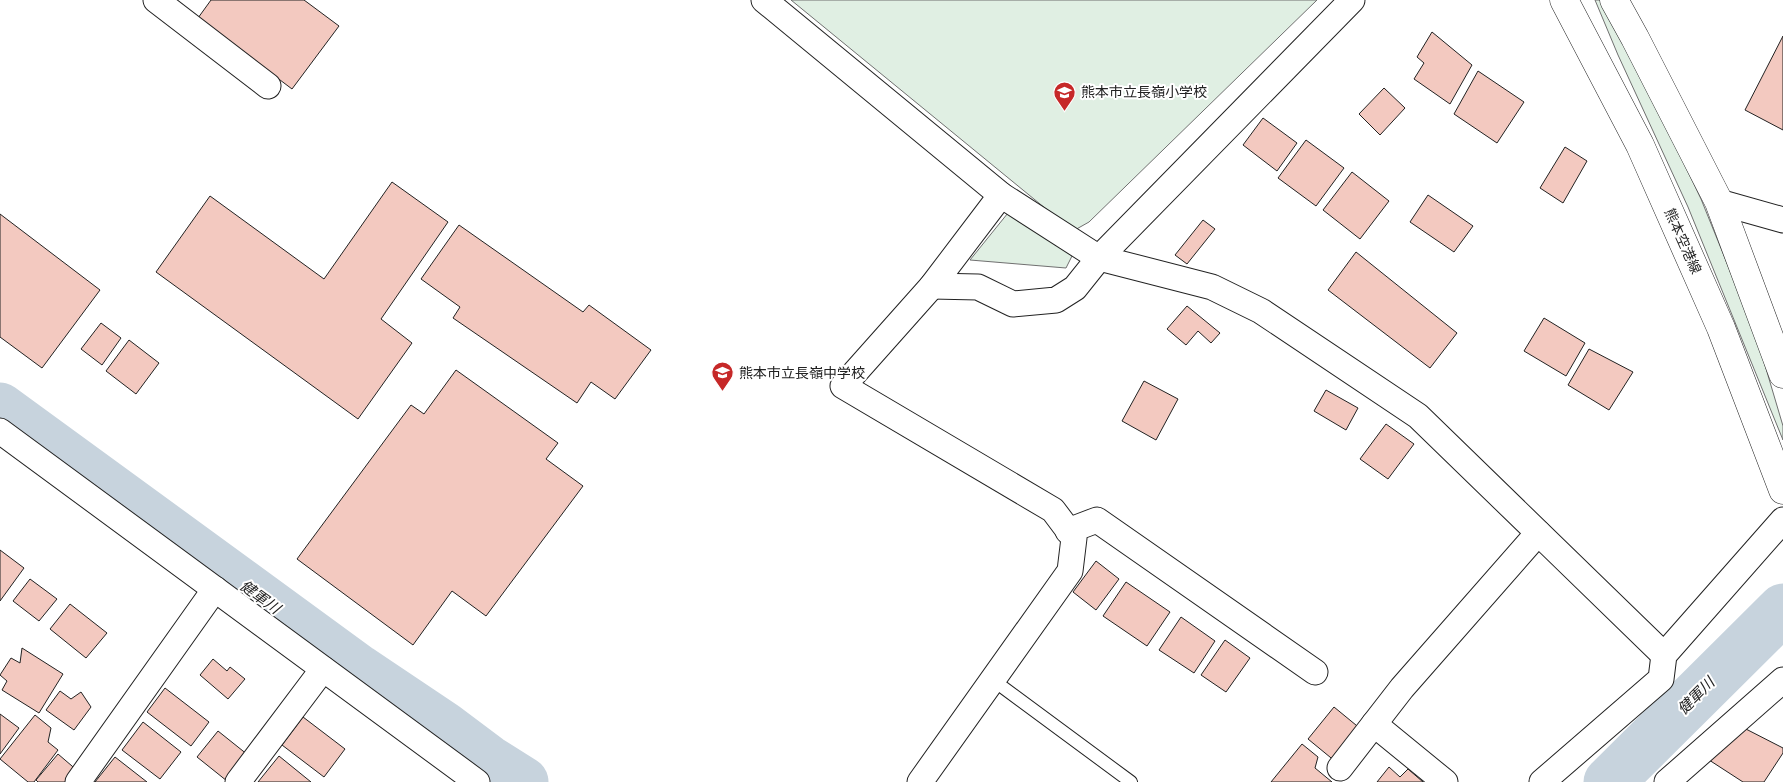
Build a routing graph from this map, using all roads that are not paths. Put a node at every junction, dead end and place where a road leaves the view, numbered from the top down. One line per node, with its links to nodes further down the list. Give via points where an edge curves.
1 (156, 0): 6 (street)
2 (764, 0): 7 (street)
3 (1352, 0): 10 (street)
4 (1564, 0): 14 (main road, 熊本空港線, via 1640,144 1721,328)
5 (1614, 0): 8 (main road)
6 (268, 86)
7 (1001, 195): 10 (street); 11 (street)
8 (1719, 202): 9 (street); 12 (main road)
9 (1783, 220)
10 (1099, 258): 11 (street, via 1075,288 1056,300 1013,304 978,287); 17 (street, via 1212,287 1260,311 1418,416)
11 (932, 286): 16 (street, via 843,386 1053,510)
12 (1783, 374)
13 (4, 441): 18 (street)
14 (1783, 490)
15 (1783, 520): 19 (street)
16 (1068, 531): 21 (street, via 1097,520); 22 (street, via 1074,538 1070,571)
17 (1538, 532): 19 (street); 24 (street)
18 (215, 589): 20 (street); 26 (street)
19 (1664, 655): 32 (street, via 1661,679)
20 (322, 668): 27 (street); 28 (street)
21 (1315, 672)
22 (992, 680): 29 (street); 30 (lane)
23 (1783, 680): 33 (street)
24 (1374, 724): 25 (street); 31 (street)
25 (1340, 768)
26 (78, 782)
27 (238, 782)
28 (477, 782)
29 (920, 782)
30 (1131, 782)
31 (1445, 782)
32 (1542, 782)
33 (1667, 782)

